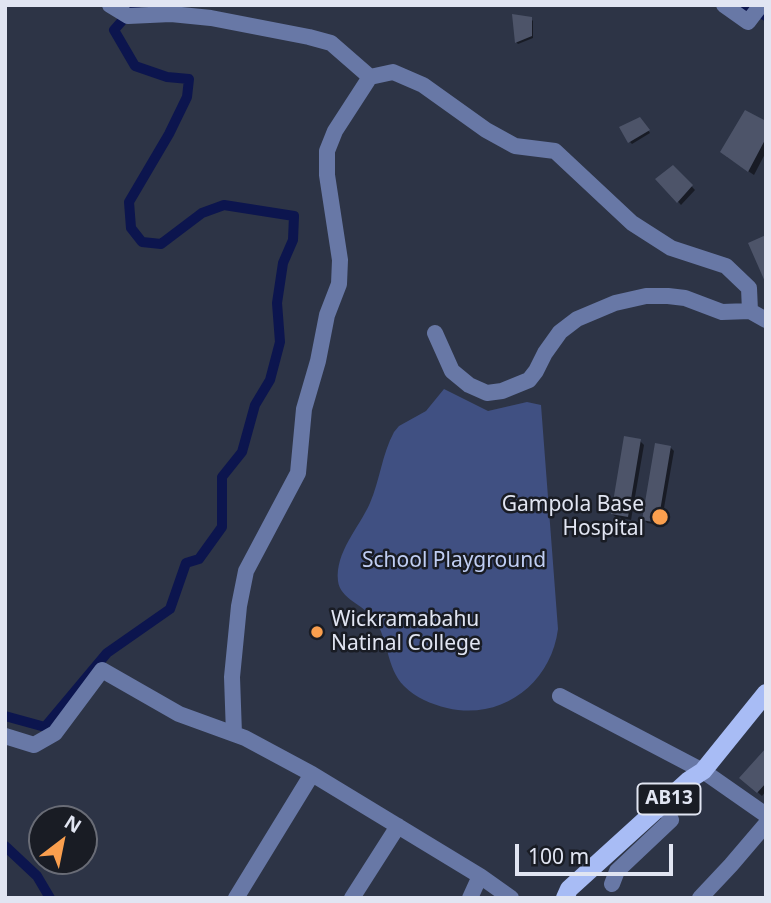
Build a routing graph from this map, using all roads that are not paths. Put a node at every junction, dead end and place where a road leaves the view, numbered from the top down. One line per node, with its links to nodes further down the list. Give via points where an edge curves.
1 (110, 5): 4 (street, via 128,16 211,18 331,43)
2 (724, 5): 3 (street, via 748,22)
3 (761, 5)
4 (370, 77): 5 (street, via 393,72 423,85 515,146 555,151 632,223 671,248 726,267 749,288); 10 (street, via 327,151 339,284 304,409 298,473 246,571 232,677)
5 (750, 311): 6 (street); 7 (street, via 722,312 668,296 615,303 577,319 560,332 529,380 487,393 452,371)
6 (766, 320)
7 (435, 333)
8 (766, 693): 12 (main road, AB13)
9 (560, 696): 12 (street)
10 (234, 734): 11 (street, via 178,714 102,670 55,733 34,745); 13 (street)
11 (5, 736)
12 (703, 771): 14 (main road, AB13); 15 (street)
13 (312, 774): 17 (street); 20 (street)
14 (664, 804): 19 (street, via 671,820 617,871); 24 (main road, AB13, via 569,889)
15 (766, 816)
16 (766, 824): 25 (street)
17 (398, 826): 18 (street); 21 (street)
18 (480, 876): 22 (street); 23 (street)
19 (612, 884)
20 (236, 898)
21 (352, 898)
22 (470, 898)
23 (511, 898)
24 (565, 898)
25 (699, 898)

